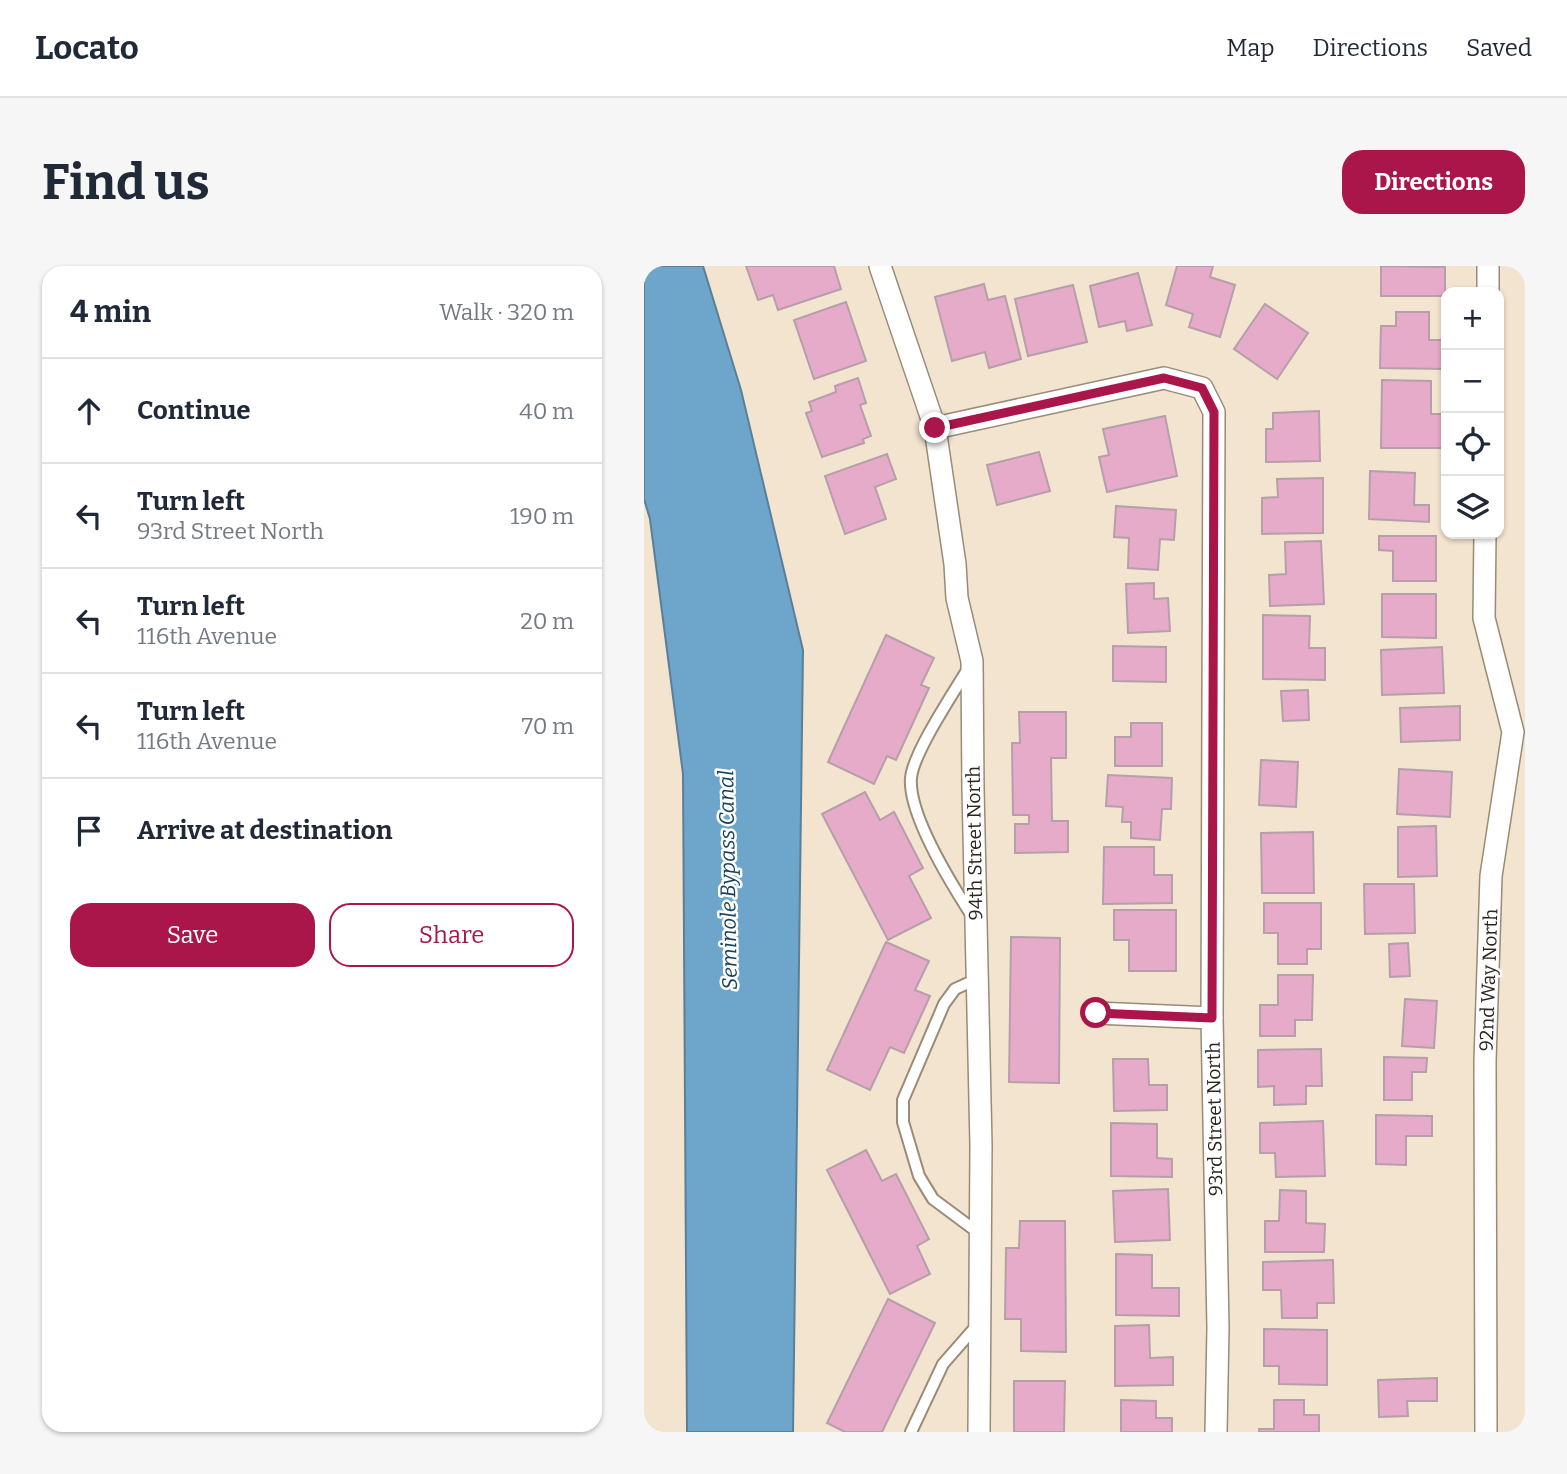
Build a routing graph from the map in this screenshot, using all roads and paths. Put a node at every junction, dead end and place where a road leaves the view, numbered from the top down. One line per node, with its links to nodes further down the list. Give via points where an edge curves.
1 (880, 266): 4 (street, 94th Street North)
2 (1488, 266): 3 (street)
3 (1488, 287)
4 (935, 428): 6 (street, 94th Street North, via 957,598); 10 (street, 93rd Street North, via 1164,378 1202,388 1214,412)
5 (1485, 539): 16 (street, 92nd Way North, via 1483,618 1513,732 1491,889 1485,1061)
6 (972, 661): 7 (street, 94th Street North); 7 (lane, via 917,757 911,777 912,799 945,875)
7 (976, 921): 8 (street, 94th Street North)
8 (977, 979): 11 (street, 94th Street North); 11 (lane, via 955,989 944,1004 903,1100 903,1122 919,1176 933,1199)
9 (1096, 1013): 10 (street)
10 (1212, 1018): 15 (street, 93rd Street North)
11 (980, 1234): 12 (street, 94th Street North)
12 (980, 1322): 13 (lane, via 943,1364); 14 (street, 94th Street North)
13 (911, 1432)
14 (979, 1432)
15 (1216, 1432)
16 (1486, 1432)

